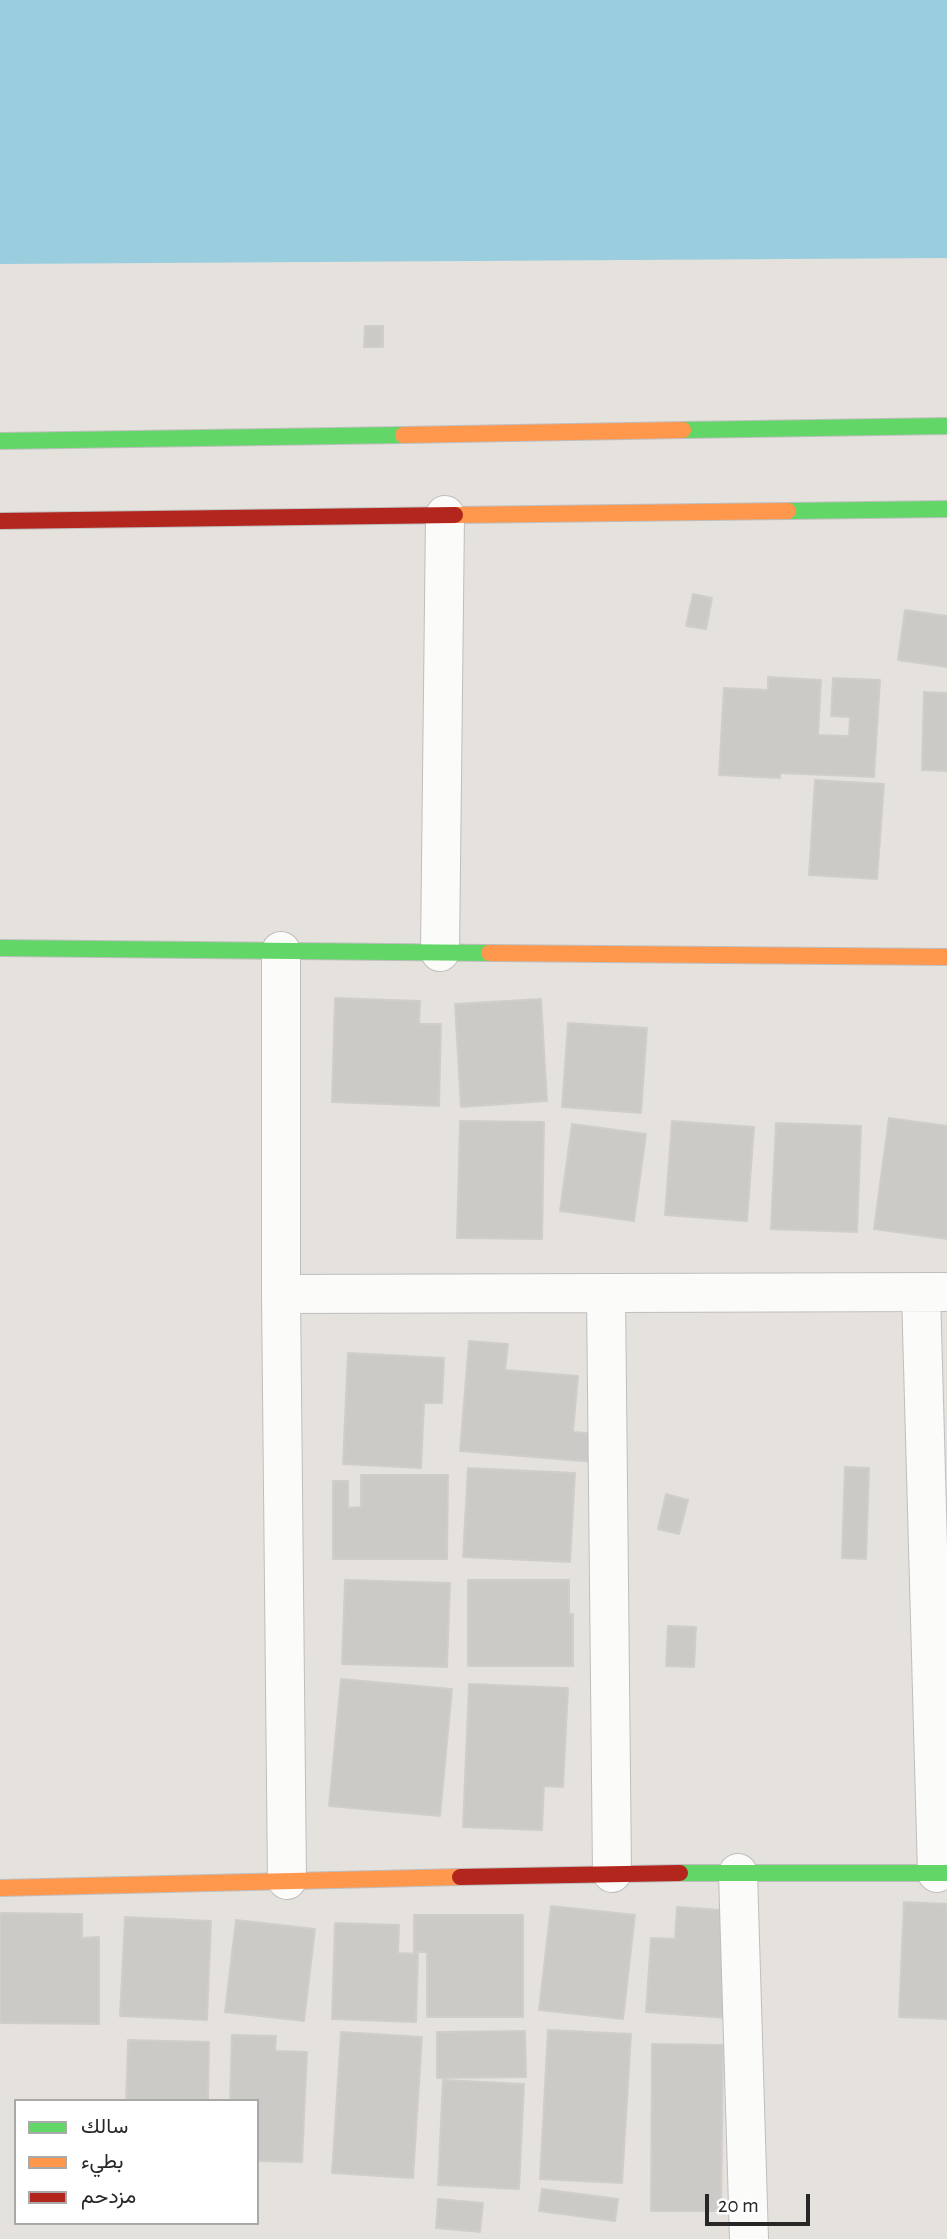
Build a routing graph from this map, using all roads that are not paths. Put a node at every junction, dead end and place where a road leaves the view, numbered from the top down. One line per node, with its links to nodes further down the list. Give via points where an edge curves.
1 (947, 426): 2 (street)
2 (0, 441)
3 (947, 509): 4 (street)
4 (445, 515): 5 (street); 8 (street)
5 (0, 521)
6 (0, 948): 7 (street)
7 (281, 951): 8 (street); 12 (street)
8 (440, 952): 9 (street)
9 (947, 957)
10 (934, 1292): 11 (street); 15 (street)
11 (606, 1293): 12 (street); 13 (street)
12 (281, 1294): 16 (street)
13 (612, 1872): 14 (street); 16 (street)
14 (738, 1873): 15 (street); 18 (street)
15 (942, 1873)
16 (287, 1880): 17 (street)
17 (0, 1888)
18 (749, 2239)

